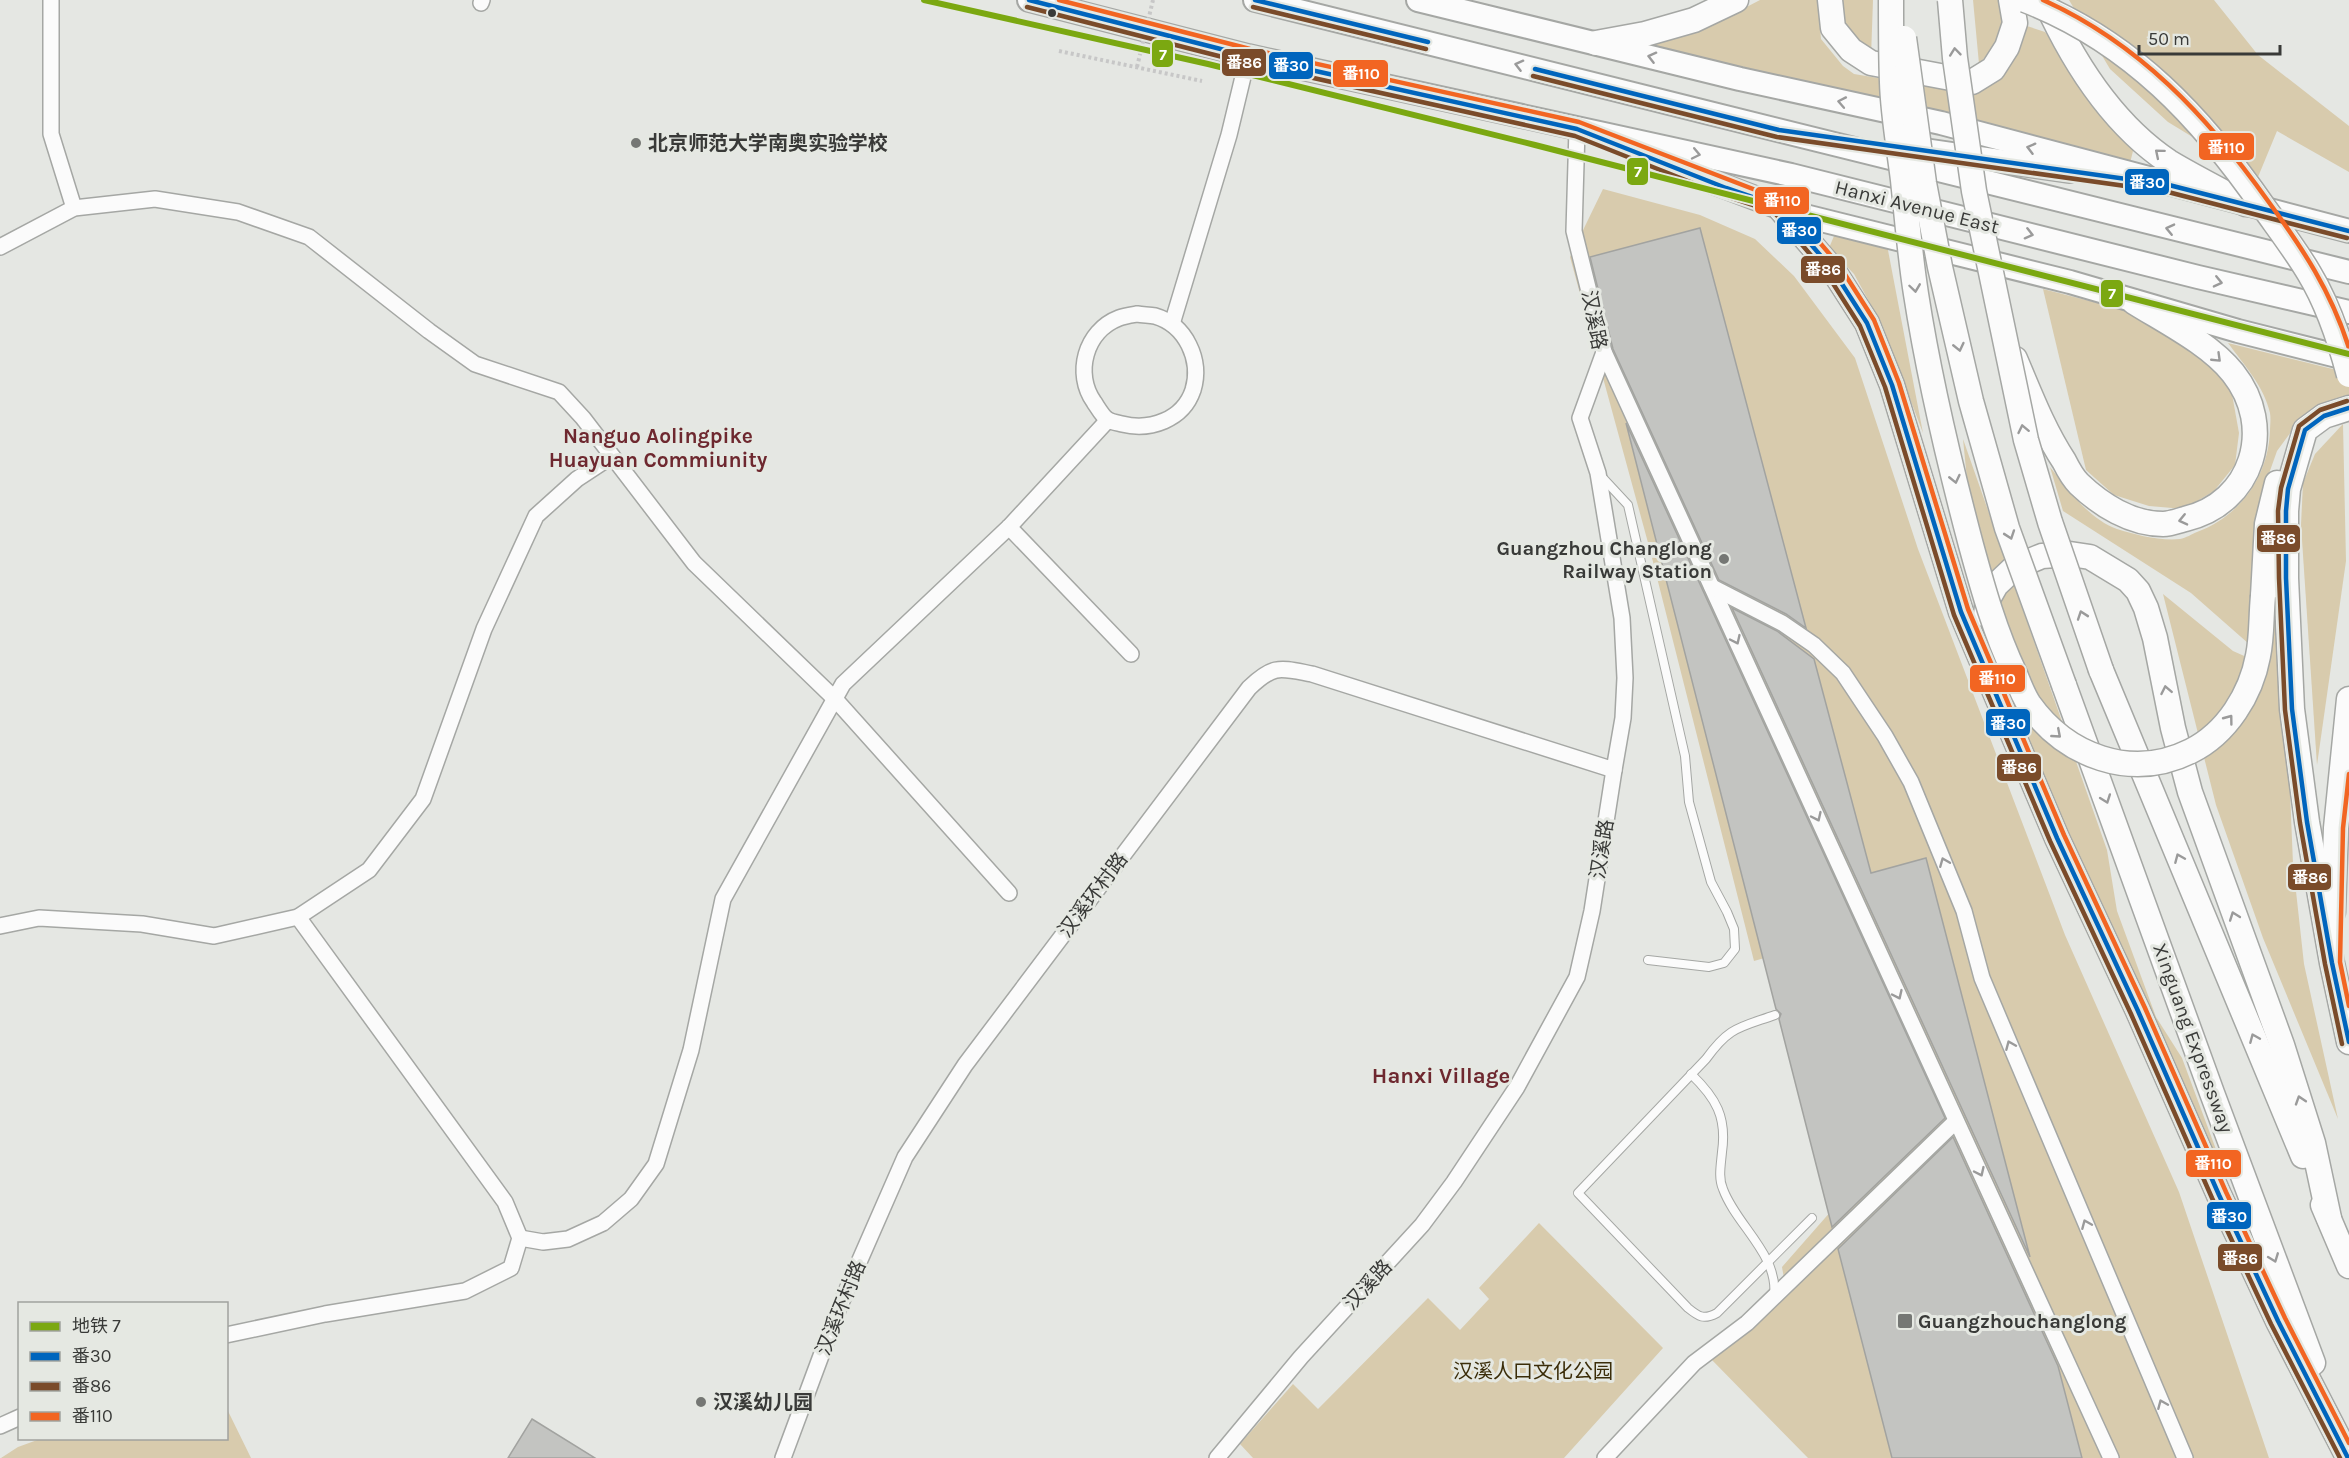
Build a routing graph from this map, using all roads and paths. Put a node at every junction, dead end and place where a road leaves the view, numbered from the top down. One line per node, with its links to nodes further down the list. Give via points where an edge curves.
1 (51, 0): 24 (street, via 51,134)
2 (1029, 0): 16 (main road, Hanxi Avenue East)
3 (1154, 0): 17 (path, bridge)
4 (1255, 0): 20 (main road, Hanxi Avenue East, one-way to 4)
5 (1418, 0): 14 (main road)
6 (1736, 0): 14 (highway, via 1694,20)
7 (1830, 0): 11 (highway, via 1833,28 1851,50 1870,63 1972,82 1992,69 2007,47 2015,23)
8 (1891, 0): 37 (highway, one-way to 37, bridge, via 1895,128 1915,292 1962,508 2001,645 2027,702 2070,745 2110,762 2146,764 2187,753 2215,736 2236,710 2259,654 2272,499 2289,450)
9 (1900, 0): 66 (highway, Xinguang Expressway, one-way to 66, bridge, via 1924,183 1968,390 2007,528)
10 (1950, 0): 31 (highway, one-way to 10, bridge, via 1974,191)
11 (2011, 0)
12 (2025, 0): 34 (highway, bridge, via 2091,32 2125,54 2196,119 2234,165 2310,274 2340,342)
13 (2045, 0): 22 (highway, one-way to 13, via 2168,161 2122,122 2061,36)
14 (1596, 43): 21 (main road, one-way to 14, via 1941,123)
15 (1059, 51): 17 (path)
16 (1248, 56): 19 (main road, Hanxi Avenue East); 30 (street, via 1229,135)
17 (1137, 67): 18 (path)
18 (1202, 81)
19 (1577, 129): 23 (main road); 29 (main road, Hanxi Avenue East, one-way to 29, via 1791,175); 32 (street, 汉溪路, via 1575,231)
20 (1779, 130): 21 (main road); 27 (main road, Hanxi Avenue East, one-way to 20)
21 (2169, 184): 22 (main road)
22 (2246, 204): 25 (main road)
23 (1778, 206): 28 (main road); 45 (highway, via 1833,270 1867,322 1892,385 1961,612)
24 (74, 208): 26 (street); 38 (street, via 155,199 238,212 309,237 475,364 559,392)
25 (2349, 231)
26 (0, 247)
27 (2349, 272)
28 (2134, 302): 31 (highway, one-way to 31, bridge, via 2211,351 2233,373 2250,402 2256,434 2253,459 2234,492 2196,517 2164,524 2138,521 2103,505 2077,482 2051,441); 33 (main road)
29 (2349, 312)
30 (1172, 324): 36 (street, via 1194,354 1196,373 1183,407 1152,426 1133,427); 36 (street, via 1155,316 1137,314 1119,318 1091,342 1084,359 1084,378 1089,395)
31 (2000, 326): 57 (highway, one-way to 31, bridge, via 2101,670 2050,522)
32 (1604, 352): 39 (street, 汉溪路, via 1580,418); 41 (street)
33 (2349, 359)
34 (2349, 375)
35 (2349, 408): 37 (highway, via 2324,416)
36 (1108, 420): 40 (street)
37 (2305, 430): 51 (highway, via 2286,511 2292,697 2307,822)
38 (612, 456): 43 (street, via 694,563); 48 (street, via 577,479 536,516 484,629 423,799 369,870)
39 (1598, 473): 46 (street, 汉溪路, via 1622,618 1624,698); 50 (lane, via 1628,505 1685,756 1689,802 1710,882 1734,929 1735,949 1724,963 1708,967)
40 (1009, 527): 42 (street); 43 (street, via 843,684)
41 (1712, 587): 55 (street, one-way to 55); 70 (street, one-way to 41, via 1982,978 1964,911 1911,782 1843,673 1814,645 1782,623)
42 (1131, 654)
43 (835, 699): 47 (street); 58 (street, via 723,899 691,1050 656,1164 631,1199 603,1222 568,1239 543,1242)
44 (2349, 699): 51 (highway, via 2336,828)
45 (2006, 716): 57 (highway, one-way to 45, via 2313,1143 2282,1045 2190,792 2146,608 2128,580 2090,557 2070,554 2025,561 1996,585 1985,611); 66 (highway, via 2219,1195)
46 (1614, 770): 65 (street, 汉溪路, via 1592,911 1577,977 1517,1087 1422,1225 1301,1357); 67 (street, 汉溪环村路, via 1312,674 1282,669 1265,673 1249,688 965,1065 904,1157 838,1310)
47 (1009, 893)
48 (298, 917): 49 (street, via 214,936 142,924 39,918); 58 (street, via 505,1202)
49 (0, 926)
50 (1647, 960)
51 (2332, 963): 53 (highway)
52 (1774, 1015): 54 (lane, via 1732,1030)
53 (2349, 1042)
54 (1692, 1074): 59 (lane, via 1718,1107 1724,1140 1721,1184 1726,1198); 59 (lane, via 1578,1193 1699,1317 1717,1313)
55 (1956, 1121): 61 (street); 69 (street, one-way to 69)
56 (1812, 1218): 59 (lane)
57 (2329, 1218): 60 (highway)
58 (520, 1238): 62 (street, via 511,1269 465,1291)
59 (1768, 1263): 61 (lane, via 1775,1285)
60 (2349, 1266)
61 (1773, 1298): 68 (street, via 1694,1363)
62 (228, 1335)
63 (18, 1418): 64 (street)
64 (0, 1426)
65 (1227, 1455)
66 (2347, 1456)
67 (783, 1458)
68 (1605, 1458)
69 (2111, 1458)
70 (2185, 1458)

